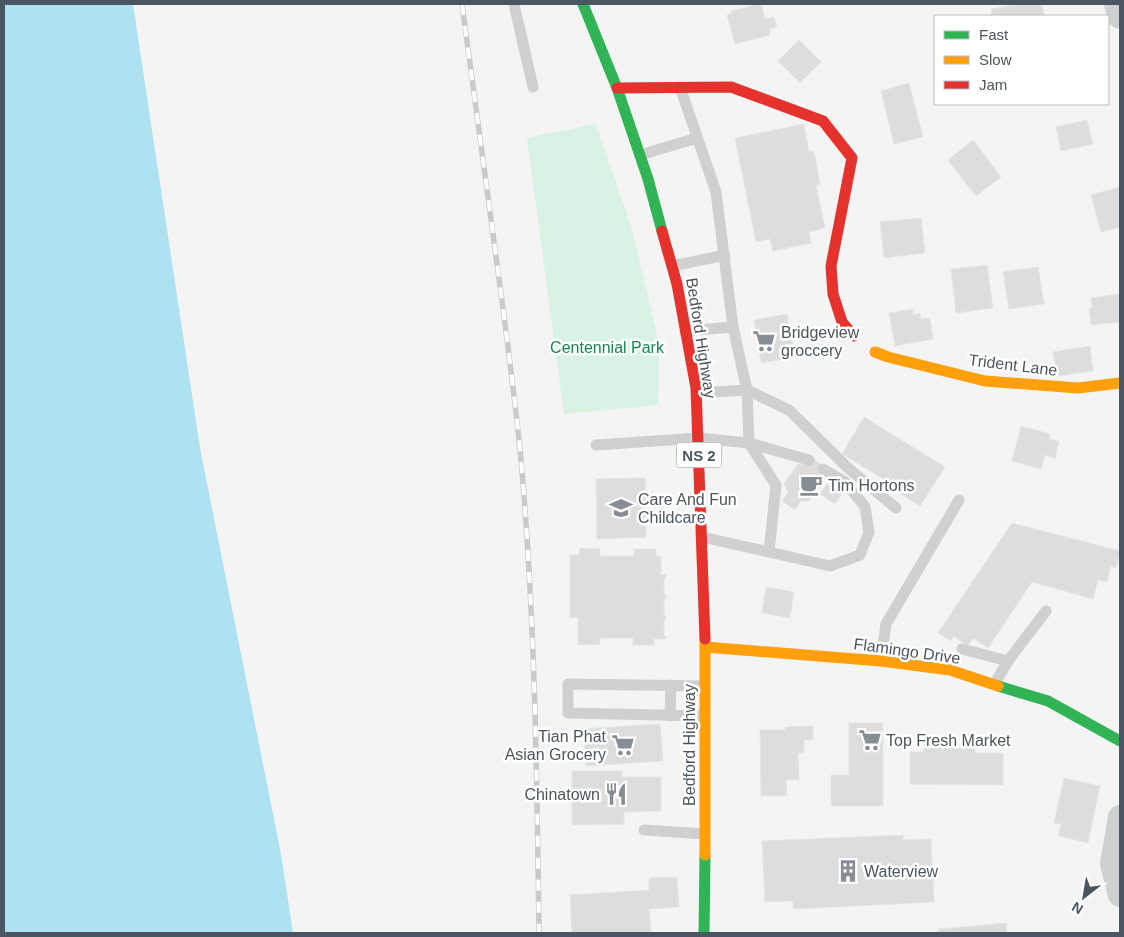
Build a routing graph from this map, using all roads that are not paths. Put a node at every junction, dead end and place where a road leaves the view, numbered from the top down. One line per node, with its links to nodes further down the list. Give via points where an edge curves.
1 (514, 4): 5 (lane)
2 (583, 4): 7 (street, Bedford Highway / NS 2)
3 (1116, 4): 4 (street)
4 (1120, 17)
5 (533, 87)
6 (680, 87): 7 (street); 8 (lane); 14 (street, via 731,86 823,120 852,158 831,266 833,294 842,322)
7 (617, 88): 9 (street, Bedford Highway / NS 2)
8 (697, 138): 9 (lane); 10 (lane, via 716,192)
9 (640, 155): 11 (street, Bedford Highway / NS 2)
10 (725, 255): 11 (lane); 12 (lane)
11 (672, 266): 13 (street, Bedford Highway / NS 2)
12 (733, 327): 13 (lane); 17 (lane)
13 (685, 331): 18 (street, Bedford Highway / NS 2)
14 (854, 336)
15 (875, 352): 16 (street, Trident Lane, via 985,381 1078,388)
16 (1120, 383)
17 (746, 390): 18 (lane); 20 (lane); 25 (lane, via 790,410 848,468)
18 (696, 392): 19 (street, Bedford Highway / NS 2)
19 (698, 438): 20 (lane); 21 (lane); 26 (street, Bedford Highway / NS 2)
20 (749, 442): 22 (lane); 27 (lane, via 776,485)
21 (596, 445)
22 (809, 460)
23 (823, 469): 27 (lane, via 845,482 865,507 869,532 860,555 830,566)
24 (959, 500): 31 (lane, via 886,624)
25 (896, 508)
26 (702, 537): 27 (lane); 29 (street, Bedford Highway / NS 2)
27 (769, 552)
28 (1046, 611): 32 (lane)
29 (705, 647): 31 (street, Flamingo Drive); 34 (street, Bedford Highway / NS 2)
30 (962, 649): 32 (lane)
31 (881, 661): 35 (street, Flamingo Drive, via 950,670)
32 (1008, 661): 35 (lane)
33 (671, 685): 34 (lane); 36 (lane); 36 (lane, via 568,684 568,713)
34 (705, 686): 37 (street, Bedford Highway / NS 2)
35 (994, 686): 38 (street, Flamingo Drive, via 1048,701)
36 (670, 716): 37 (lane)
37 (705, 716): 41 (street, Bedford Highway / NS 2)
38 (1120, 740)
39 (1120, 817): 42 (street, via 1112,864)
40 (644, 830): 41 (lane)
41 (706, 834): 43 (street, Bedford Highway / NS 2)
42 (1120, 895)
43 (704, 933)

